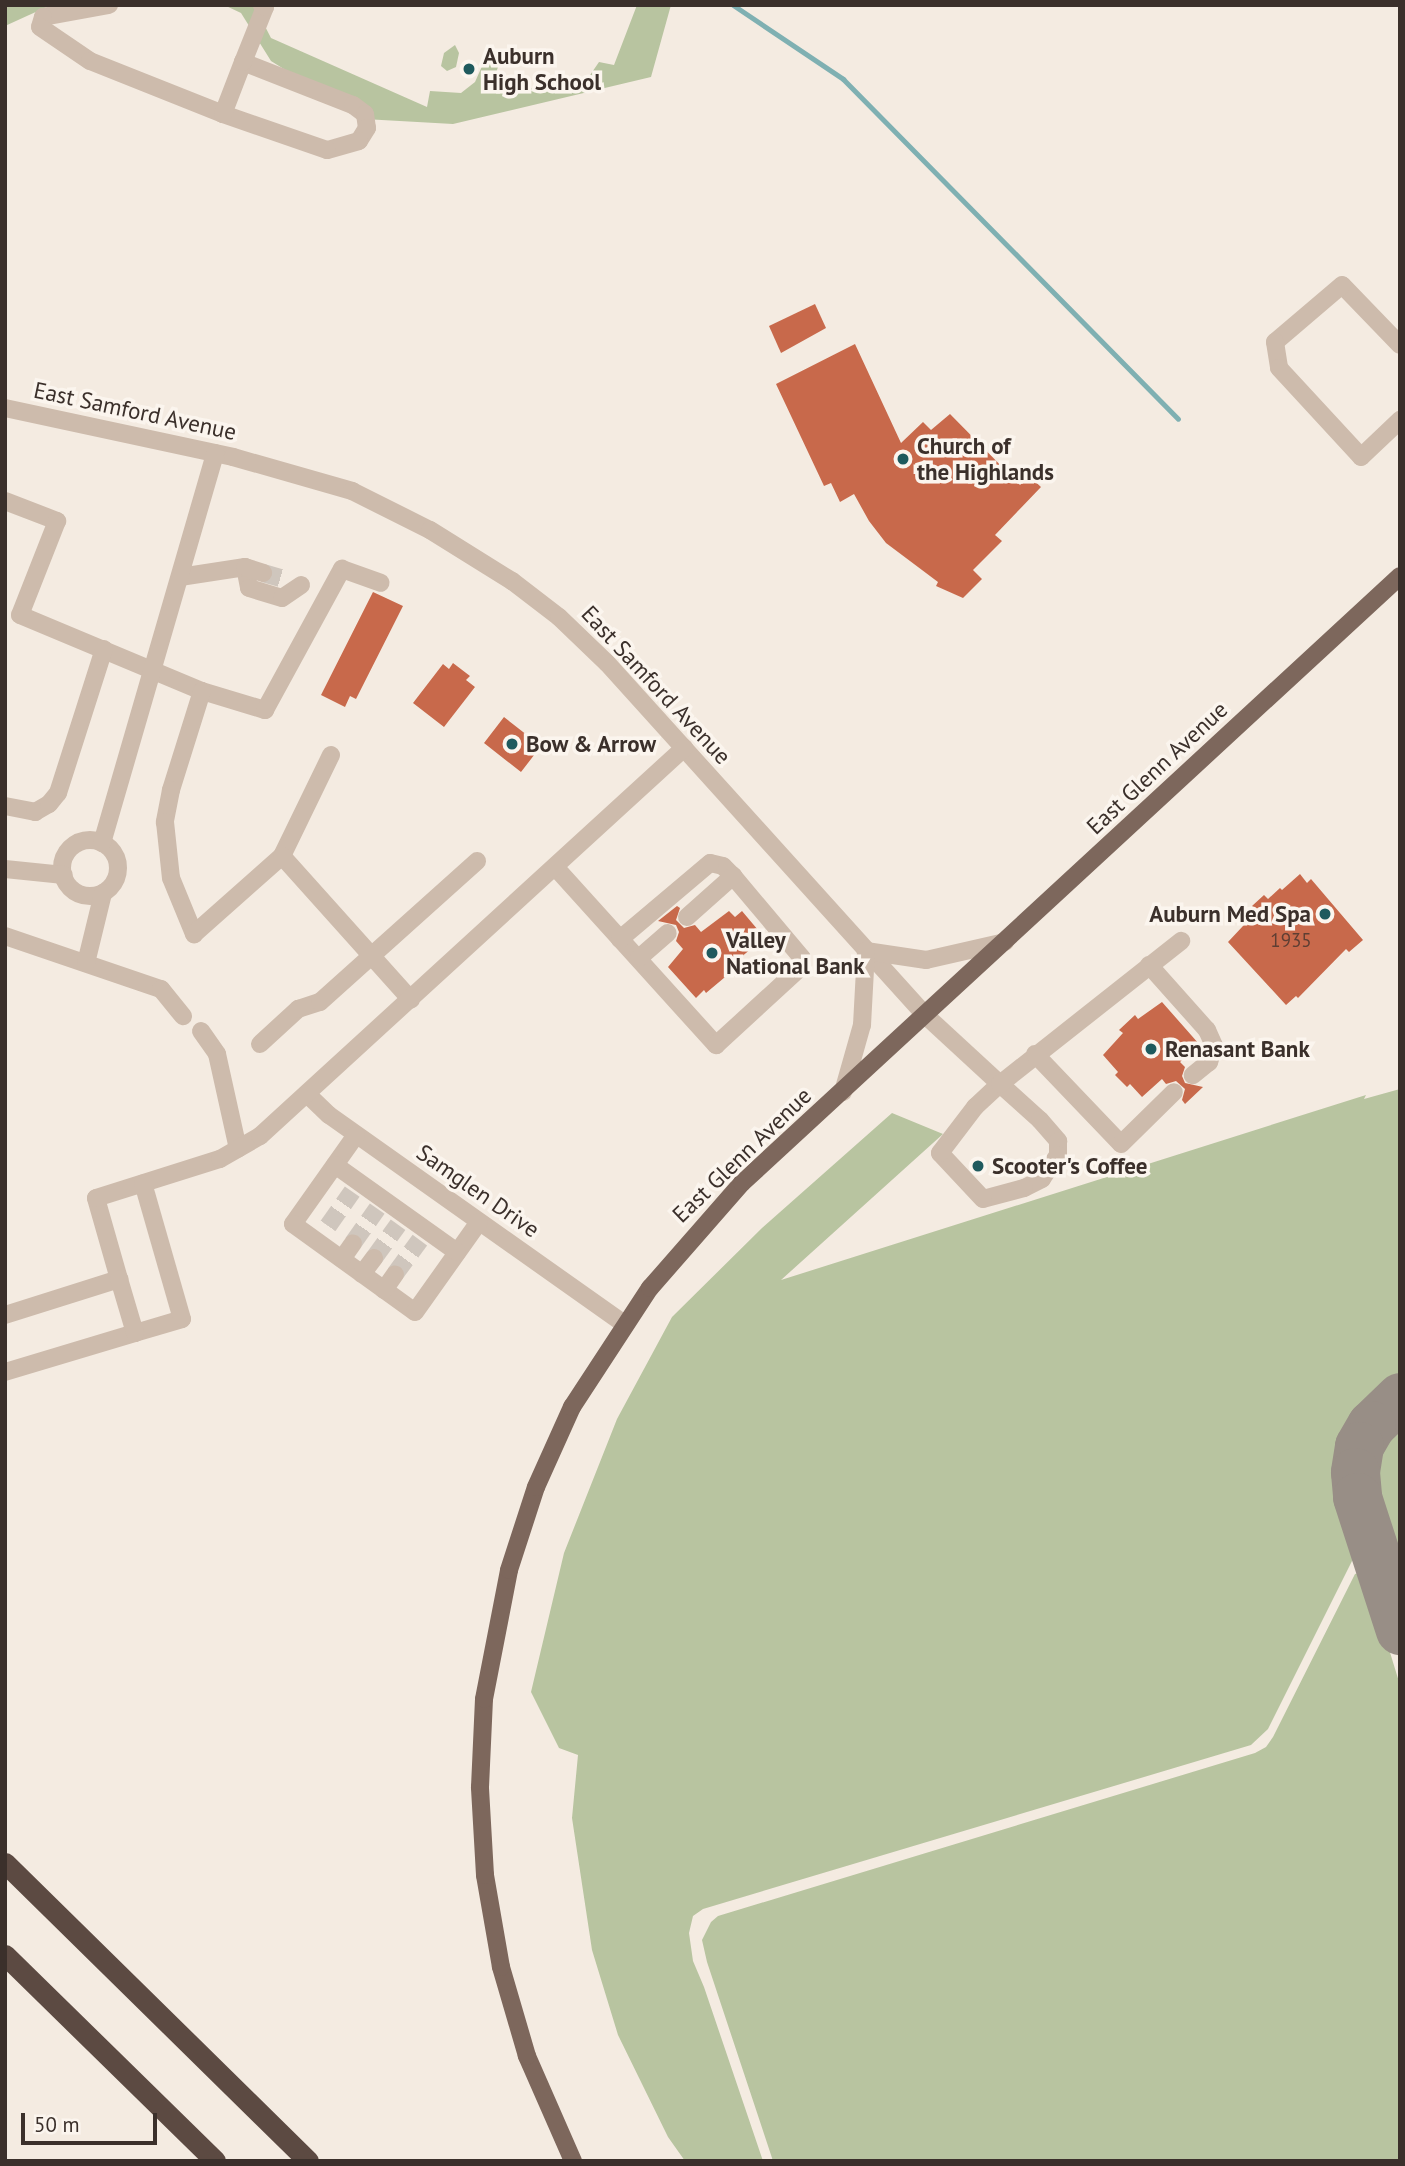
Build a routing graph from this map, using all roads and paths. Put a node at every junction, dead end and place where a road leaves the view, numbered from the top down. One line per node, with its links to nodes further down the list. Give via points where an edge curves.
1 (109, 5): 4 (street, via 43,17 40,27 90,61)
2 (262, 5): 3 (street)
3 (243, 62): 4 (street); 4 (street, via 353,106 365,114 367,128 359,141 327,150)
4 (223, 114)
5 (1400, 345): 7 (street, via 1342,285 1275,342 1279,368 1361,457)
6 (5, 408): 8 (street, East Samford Avenue)
7 (1400, 420)
8 (215, 453): 13 (street); 19 (street, East Samford Avenue, via 352,491 430,530 512,581 607,663)
9 (5, 500): 16 (street, via 57,521 20,615)
10 (245, 567): 11 (street); 13 (street); 15 (street, via 249,587 282,598 294,582)
11 (263, 573)
12 (1400, 576): 35 (main road, East Glenn Avenue)
13 (180, 577): 17 (street)
14 (381, 583): 15 (street, via 342,569)
15 (329, 593): 18 (street, via 265,710)
16 (104, 649): 17 (street); 21 (street, via 58,793 35,811)
17 (153, 668): 18 (street); 22 (street)
18 (202, 691): 23 (street, via 165,822 172,878 194,934)
19 (684, 748): 25 (street); 36 (street, East Samford Avenue)
20 (331, 755): 23 (street)
21 (5, 806)
22 (102, 843): 27 (street, via 89,840 72,847 63,863); 29 (street, via 113,851 118,869 112,886)
23 (282, 856): 37 (street)
24 (477, 861): 37 (street)
25 (556, 868): 33 (street); 41 (street)
26 (5, 869): 27 (street)
27 (64, 875): 29 (street, via 78,893)
28 (733, 876): 30 (street); 33 (street, via 723,866 710,863); 38 (street, via 802,958 800,968 716,1045)
29 (103, 893): 39 (street)
30 (687, 917)
31 (668, 933): 38 (street)
32 (5, 936): 39 (street)
33 (620, 939): 38 (street)
34 (1181, 941): 40 (street)
35 (1005, 942): 36 (street, via 926,960); 42 (main road, East Glenn Avenue)
36 (866, 951): 42 (street, East Samford Avenue); 49 (street, via 862,1025)
37 (373, 957): 41 (street); 45 (street, via 320,1002 298,1009)
38 (639, 958)
39 (86, 963): 43 (street, via 161,989)
40 (1149, 965): 46 (street); 47 (street, via 1207,1030 1214,1046 1209,1062)
41 (411, 1000): 51 (street)
42 (925, 1014): 48 (street, East Samford Avenue); 49 (main road, East Glenn Avenue)
43 (183, 1016)
44 (201, 1031): 53 (street, via 217,1054)
45 (260, 1044)
46 (1035, 1054): 48 (street); 50 (street, via 1121,1144)
47 (1193, 1075)
48 (1000, 1084): 48 (street, via 975,1107 940,1153 983,1199 1042,1179 1058,1155 1058,1141)
49 (843, 1092): 68 (main road, East Glenn Avenue, via 716,1210)
50 (1174, 1092)
51 (307, 1094): 52 (street, Samglen Drive); 53 (street, via 260,1136)
52 (356, 1135): 54 (street); 56 (street, Samglen Drive)
53 (238, 1149): 55 (street)
54 (335, 1165): 58 (street, via 293,1224); 60 (street, via 355,1187)
55 (143, 1183): 65 (street, via 96,1198); 69 (street, via 182,1319)
56 (479, 1222): 60 (street); 68 (street, Samglen Drive)
57 (328, 1226): 58 (street)
58 (317, 1242): 62 (street)
59 (353, 1243): 62 (street)
60 (457, 1252): 66 (street, via 415,1312)
61 (374, 1258): 63 (street)
62 (342, 1259): 63 (street)
63 (362, 1274): 66 (street)
64 (395, 1274): 66 (street)
65 (119, 1279): 67 (street); 69 (street)
66 (384, 1290)
67 (5, 1315)
68 (624, 1324): 75 (main road, East Glenn Avenue, via 572,1407 521,1528 490,1656 481,1743 485,1875 500,1967 527,2056)
69 (135, 1332): 70 (street)
70 (5, 1372)
71 (5, 1863): 74 (highway)
72 (5, 1955): 73 (highway)
73 (215, 2161)
74 (308, 2161)
75 (573, 2161)

